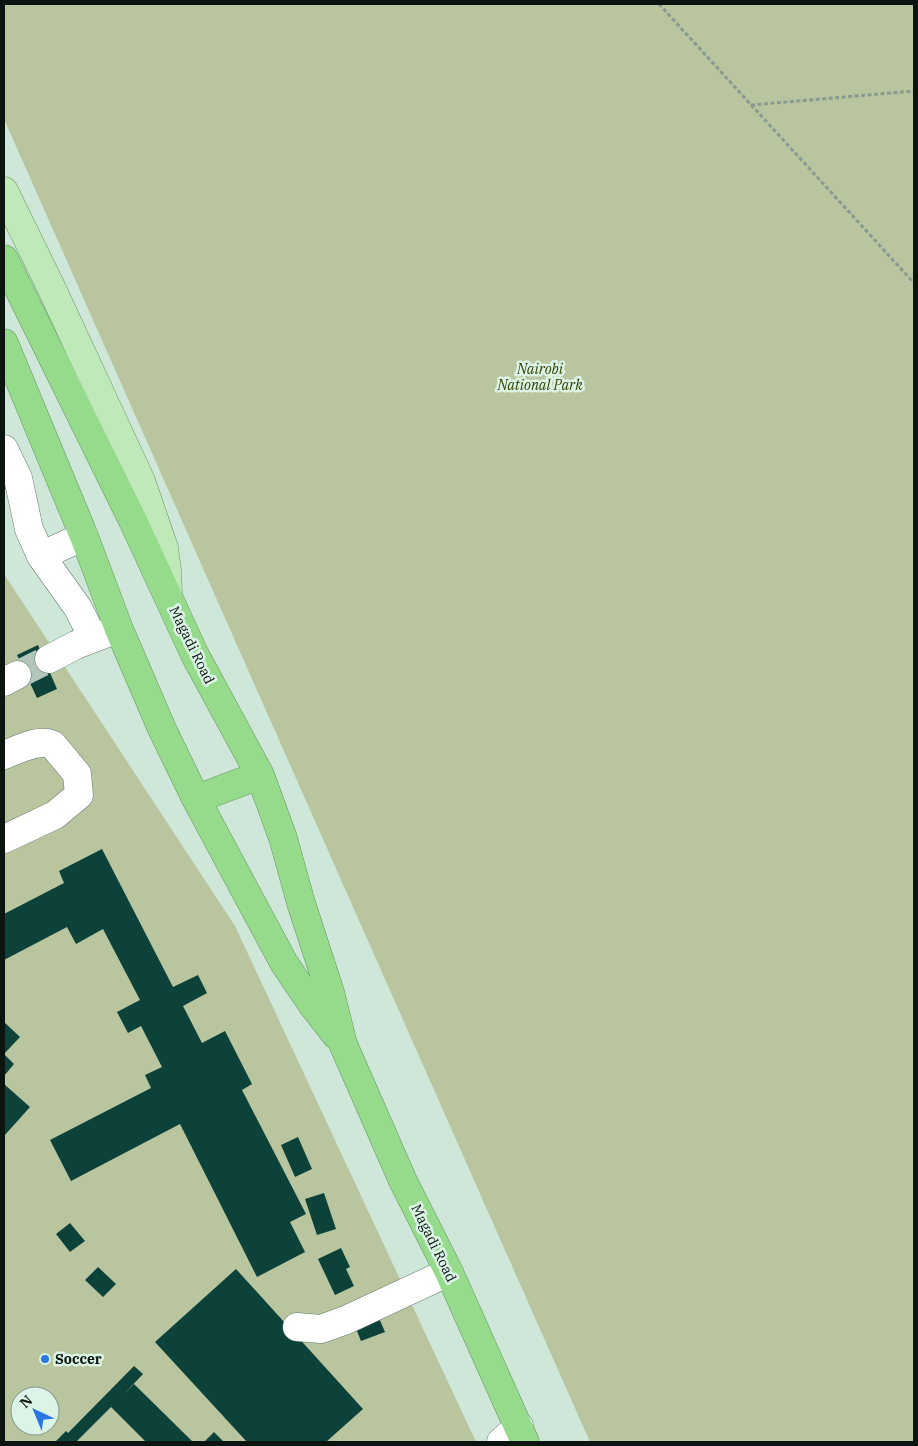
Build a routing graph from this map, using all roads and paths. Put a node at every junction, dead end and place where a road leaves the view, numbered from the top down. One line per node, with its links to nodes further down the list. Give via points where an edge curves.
1 (659, 4): 3 (path)
2 (914, 91): 3 (path)
3 (752, 105): 6 (path)
4 (4, 190): 12 (main road, via 141,481 164,548)
5 (4, 259): 12 (highway, Magadi Road)
6 (914, 282)
7 (4, 343): 10 (highway, Magadi Road)
8 (4, 449): 9 (lane, via 18,478)
9 (14, 513): 11 (lane, via 29,529)
10 (84, 536): 11 (lane); 13 (highway, Magadi Road)
11 (41, 556): 14 (lane, via 78,608)
12 (168, 594): 17 (highway, Magadi Road, via 195,655)
13 (119, 629): 14 (lane); 18 (highway, Magadi Road)
14 (93, 638): 15 (lane)
15 (49, 659)
16 (4, 755): 19 (lane, via 29,745 53,745 77,774 79,795 55,815)
17 (260, 775): 18 (highway); 20 (highway, Magadi Road, via 283,838)
18 (196, 799): 20 (highway, Magadi Road, via 284,963)
19 (4, 839)
20 (343, 1044): 21 (highway, Magadi Road, via 403,1181)
21 (449, 1272): 22 (lane, via 338,1323 321,1329); 23 (highway, Magadi Road)
22 (297, 1327)
23 (515, 1437)

